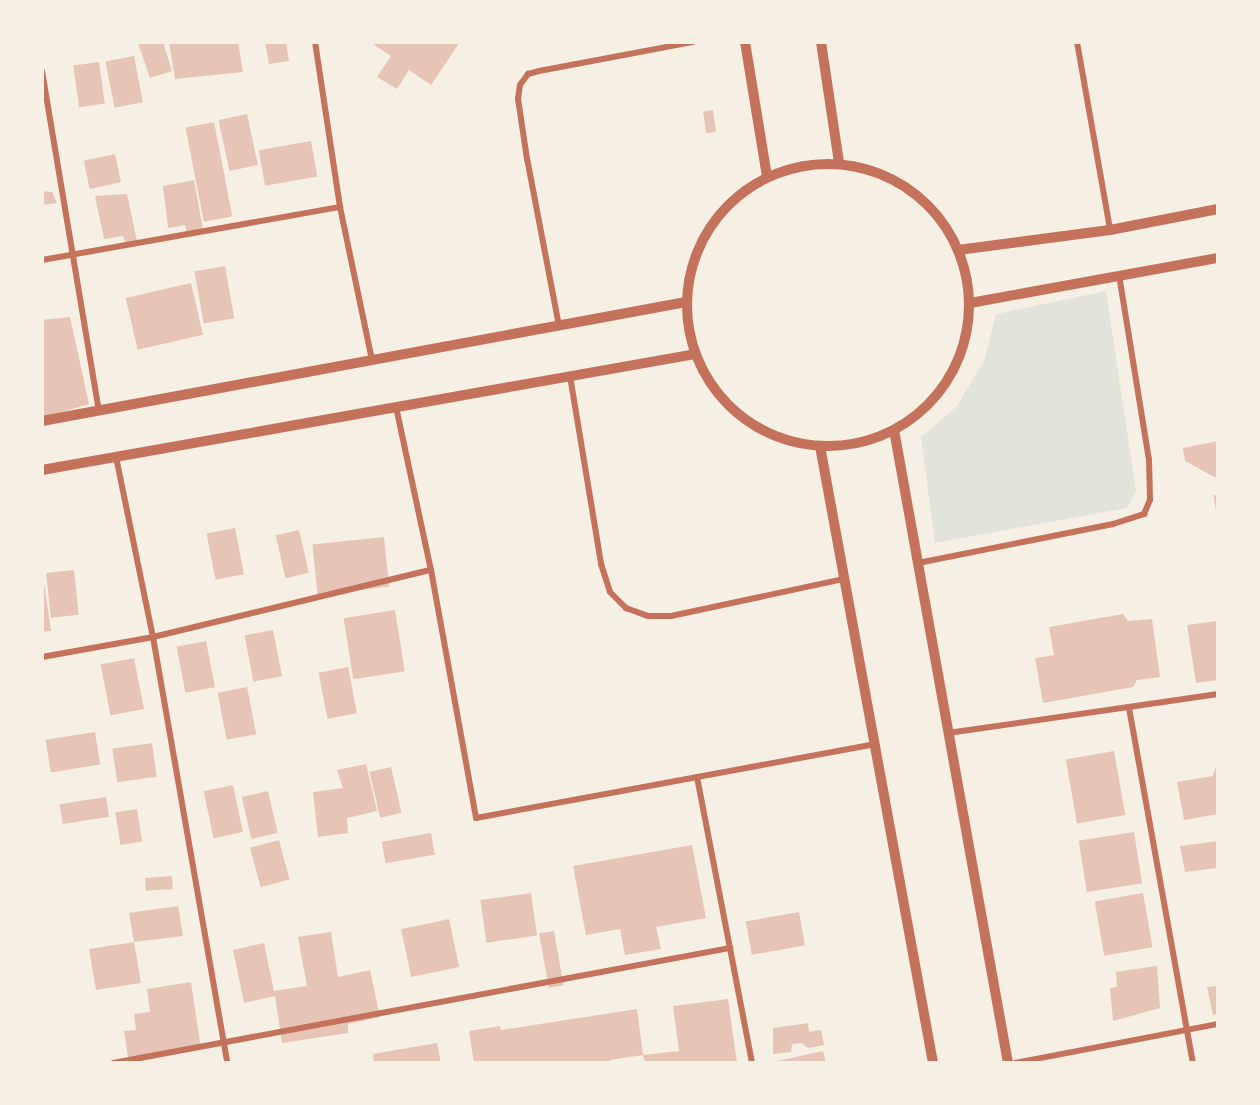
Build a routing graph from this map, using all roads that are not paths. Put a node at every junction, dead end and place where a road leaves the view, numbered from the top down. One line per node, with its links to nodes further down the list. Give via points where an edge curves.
1 (315, 42): 9 (street)
2 (693, 42): 19 (street, via 539,71 528,74 520,85 518,99 526,159)
3 (745, 42): 8 (street)
4 (821, 42): 7 (street)
5 (1077, 42): 11 (street)
6 (42, 71): 13 (street)
7 (840, 163): 8 (street, via 802,165); 12 (street, via 877,172 911,190 939,217)
8 (767, 176): 17 (street, via 734,198 708,228 692,263)
9 (340, 207): 13 (street); 21 (street)
10 (1218, 209): 11 (street)
11 (1110, 230): 12 (street)
12 (958, 250): 18 (street)
13 (74, 255): 15 (street); 24 (street)
14 (1218, 258): 16 (street)
15 (42, 260)
16 (1119, 275): 18 (street); 30 (street, via 1149,460 1149,500 1144,514 1113,524)
17 (686, 302): 19 (street); 20 (street)
18 (970, 303): 26 (street, via 965,342 950,378 926,408)
19 (559, 326): 21 (street)
20 (695, 354): 22 (street); 27 (street, via 715,390 744,418 779,438)
21 (372, 361): 24 (street)
22 (570, 376): 23 (street); 32 (street, via 601,564 610,592 626,608 648,616 670,616)
23 (396, 407): 28 (street); 31 (street)
24 (99, 411): 25 (street)
25 (42, 421)
26 (894, 430): 27 (street, via 858,443); 30 (street)
27 (820, 446): 32 (street)
28 (116, 457): 29 (street); 33 (street)
29 (42, 470)
30 (918, 563): 37 (street)
31 (431, 570): 33 (street); 39 (street, via 476,818)
32 (844, 579): 38 (street)
33 (153, 637): 34 (street); 43 (street)
34 (42, 657)
35 (1218, 694): 36 (street)
36 (1129, 708): 37 (street); 42 (street)
37 (948, 733): 48 (street)
38 (874, 744): 39 (street); 47 (street)
39 (697, 777): 40 (street)
40 (730, 948): 43 (street); 46 (street)
41 (1218, 1024): 42 (street)
42 (1186, 1029): 49 (street); 50 (street)
43 (224, 1044): 44 (street); 45 (street)
44 (113, 1063)
45 (227, 1063)
46 (752, 1063)
47 (933, 1063)
48 (1008, 1063)
49 (1015, 1063)
50 (1193, 1063)

